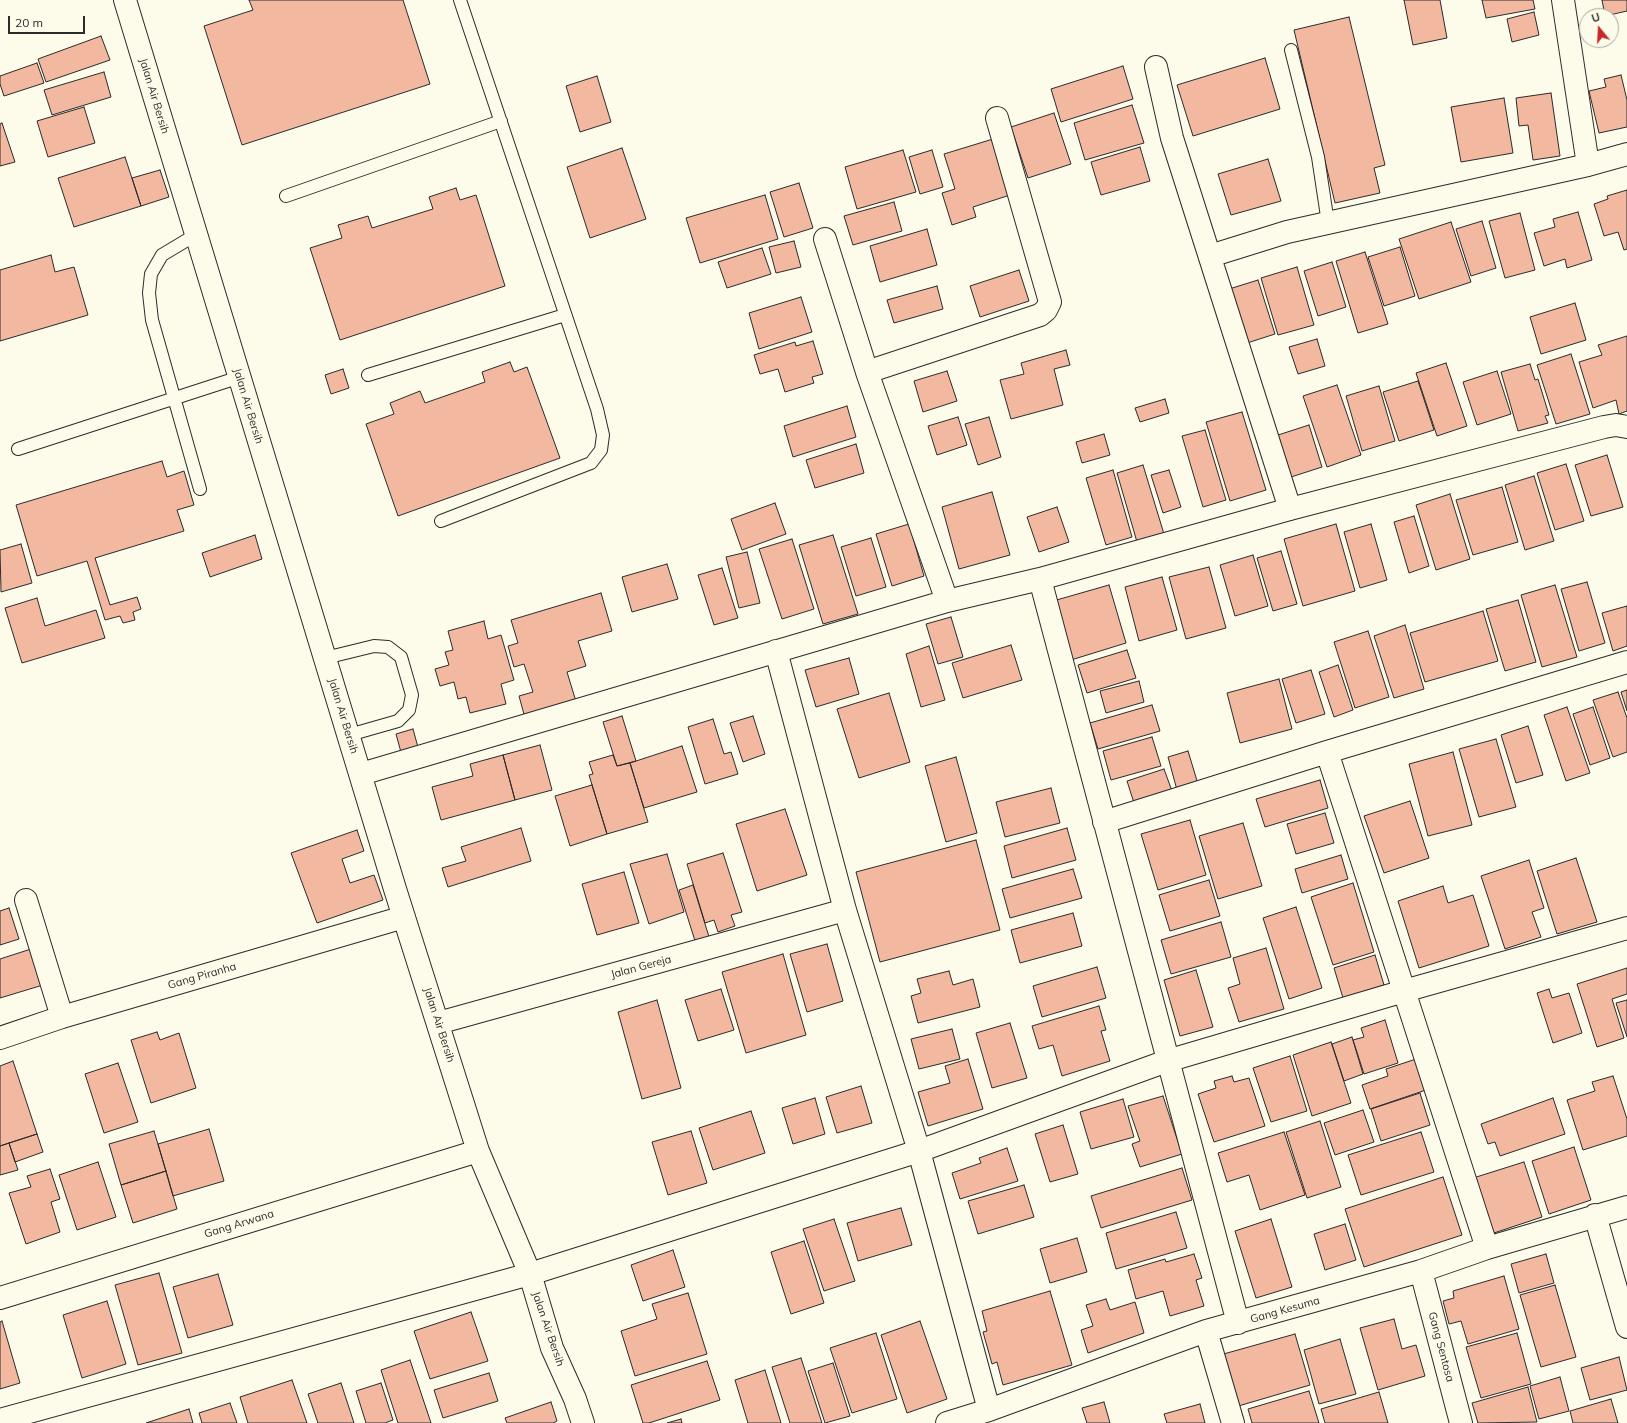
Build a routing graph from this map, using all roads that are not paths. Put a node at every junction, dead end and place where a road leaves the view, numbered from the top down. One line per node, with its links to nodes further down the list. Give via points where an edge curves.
1 (125, 0): 12 (street, Jalan Air Bersih)
2 (460, 0): 7 (lane)
3 (1563, 0): 9 (street)
4 (1291, 50): 11 (lane, via 1318,157)
5 (1156, 67): 14 (street, via 1172,138)
6 (997, 118): 16 (street, via 1050,302 1046,310 1040,315)
7 (501, 121): 10 (lane); 15 (lane)
8 (1627, 154): 9 (street)
9 (1588, 165): 11 (street)
10 (286, 196)
11 (1328, 223): 14 (street, via 1287,232)
12 (196, 234): 18 (street, Jalan Air Bersih); 19 (lane, via 162,255 151,274 148,293 152,320)
13 (825, 239): 16 (street)
14 (1210, 256): 23 (street)
15 (565, 315): 17 (lane); 24 (lane, via 597,409 603,435 601,450 591,463)
16 (867, 372): 26 (street)
17 (368, 375)
18 (240, 377): 19 (lane); 28 (street, Jalan Air Bersih)
19 (175, 398): 21 (lane); 22 (lane)
20 (1626, 427): 23 (street, via 1616,424)
21 (18, 449)
22 (200, 489)
23 (1290, 509): 25 (street)
24 (441, 521)
25 (1040, 579): 26 (street); 33 (street)
26 (947, 601): 27 (street)
27 (776, 651): 32 (street); 35 (street)
28 (325, 658): 30 (street, Jalan Air Bersih); 30 (lane, via 374,646 388,647 401,657 412,695 409,710 398,721)
29 (1627, 662): 31 (street)
30 (349, 735): 32 (street, Jalan Air Bersih)
31 (1327, 752): 33 (street); 38 (street)
32 (361, 774): 36 (street, Jalan Air Bersih)
33 (1104, 822): 42 (street)
34 (26, 900): 39 (street)
35 (845, 910): 40 (street, Jalan Gereja); 44 (street)
36 (404, 917): 39 (street, Gang Piranha); 40 (street, Jalan Air Bersih)
37 (1627, 928): 38 (street)
38 (1404, 991): 42 (street); 47 (street)
39 (62, 1017): 41 (street, Gang Piranha)
40 (438, 1023): 43 (street, Jalan Air Bersih)
41 (0, 1038)
42 (1168, 1062): 44 (street); 51 (street)
43 (478, 1151): 49 (street, Jalan Air Bersih); 50 (street, Gang Arwana)
44 (919, 1151): 49 (street); 54 (street)
45 (1627, 1207): 46 (street, Gang Kesuma)
46 (1595, 1216): 47 (street, Gang Kesuma); 52 (street)
47 (1486, 1248): 48 (street, Gang Kesuma)
48 (1421, 1271): 51 (street, Gang Kesuma); 59 (street, Gang Sentosa)
49 (530, 1274): 55 (street); 56 (street, Jalan Air Bersih, via 552,1348)
50 (0, 1298)
51 (1238, 1323): 53 (street, Gang Kesuma)
52 (1627, 1327)
53 (1206, 1331): 54 (street, Gang Kesuma); 58 (street)
54 (989, 1410): 57 (street, Gang Kesuma)
55 (0, 1420)
56 (583, 1423)
57 (947, 1423)
58 (1233, 1423)
59 (1461, 1423)

